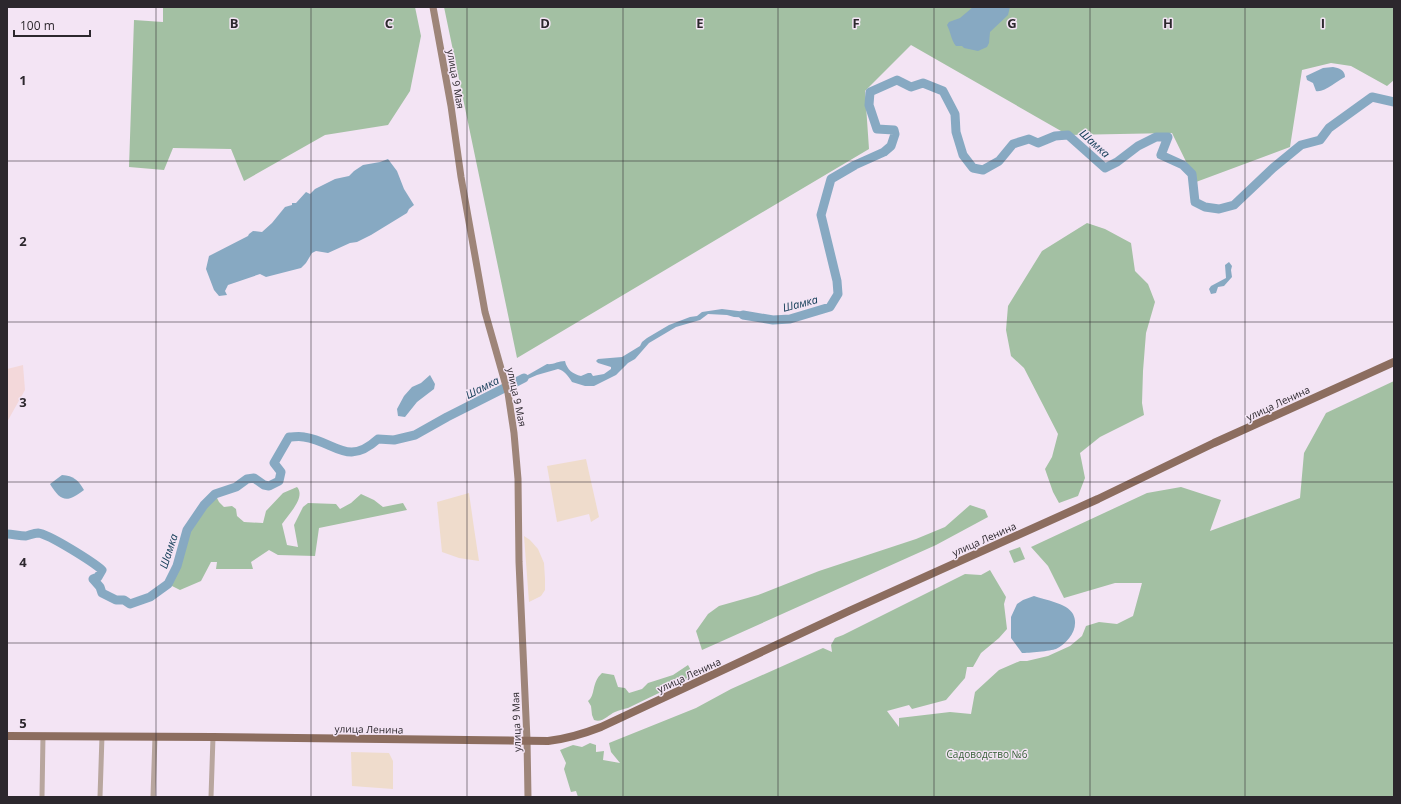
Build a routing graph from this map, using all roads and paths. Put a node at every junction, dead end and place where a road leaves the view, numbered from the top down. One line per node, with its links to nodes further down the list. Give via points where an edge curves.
1 (433, 7): 8 (main road, улица 9 Мая, via 484,312 508,393 514,433 518,478)
2 (1394, 362): 8 (main road, улица Ленина, via 594,730 562,739)
3 (7, 736): 4 (main road, улица Ленина)
4 (43, 736): 5 (main road, улица Ленина); 9 (street)
5 (102, 736): 6 (main road, улица Ленина); 10 (street)
6 (155, 736): 7 (main road, улица Ленина); 11 (street)
7 (213, 737): 8 (main road, улица Ленина); 12 (street)
8 (527, 740): 13 (main road, улица 9 Мая)
9 (42, 797)
10 (100, 797)
11 (153, 797)
12 (211, 797)
13 (528, 797)

